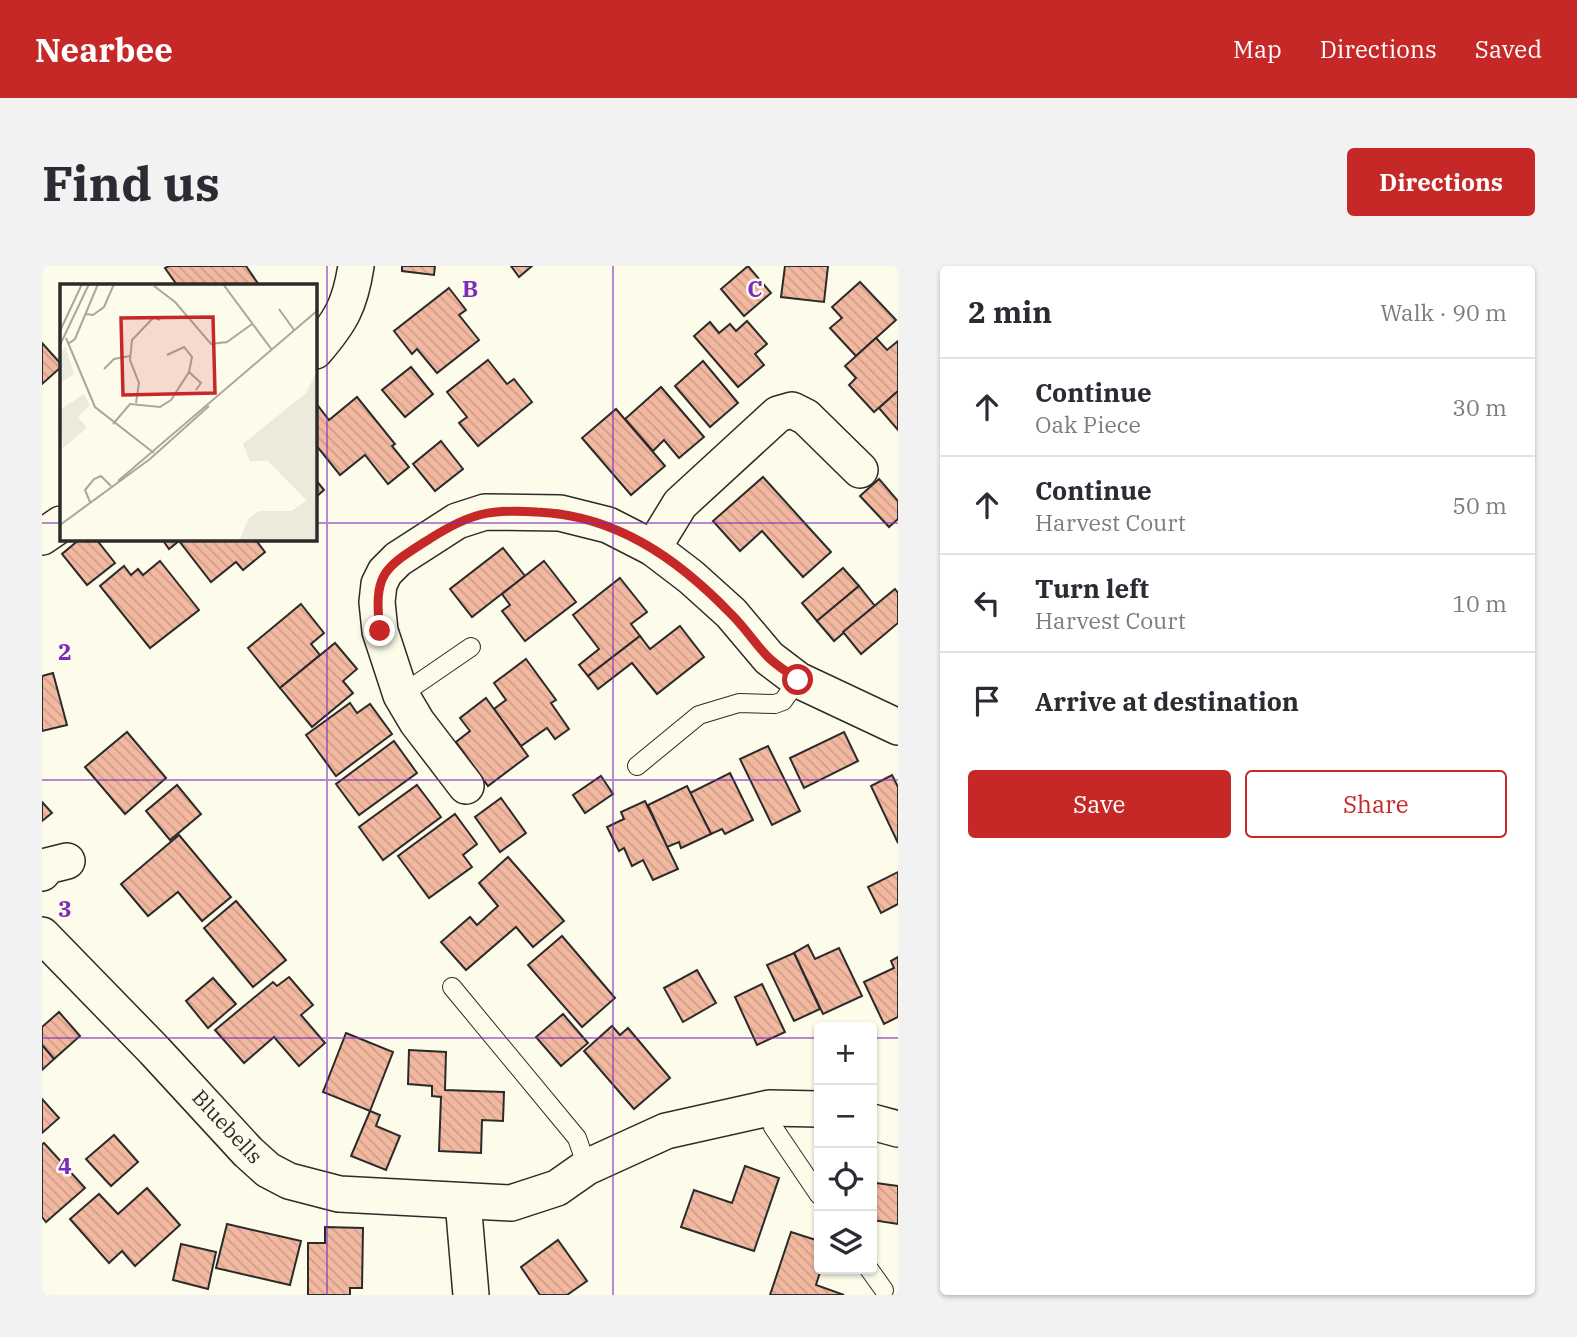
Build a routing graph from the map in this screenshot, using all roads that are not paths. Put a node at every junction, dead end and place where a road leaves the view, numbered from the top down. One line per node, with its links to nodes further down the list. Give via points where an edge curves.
1 (356, 266): 2 (street, via 352,295 333,331)
2 (317, 349)
3 (860, 470): 6 (street, via 806,417 792,410 778,414 680,504)
4 (60, 525): 5 (street)
5 (42, 537)
6 (653, 548): 8 (street, via 731,613 769,658); 9 (street, via 608,525 560,513 485,512 457,521 398,559 379,584 380,631)
7 (471, 647): 9 (lane)
8 (798, 680): 10 (street); 11 (lane, via 783,701 775,704 739,703 699,715)
9 (401, 695): 12 (street)
10 (898, 727)
11 (637, 766)
12 (466, 786)
13 (42, 935): 21 (street, Bluebells, via 268,1170 289,1181 339,1194)
14 (452, 987): 19 (lane, via 577,1138)
15 (769, 1108): 16 (street, Bluebells); 19 (street, Bluebells, via 666,1131); 20 (lane, via 773,1127)
16 (814, 1109)
17 (877, 1123): 18 (street)
18 (898, 1129)
19 (587, 1167): 21 (street, Bluebells, via 557,1188 511,1203)
20 (814, 1188)
21 (463, 1202): 24 (street)
22 (873, 1274): 23 (lane)
23 (884, 1290)
24 (471, 1295)

